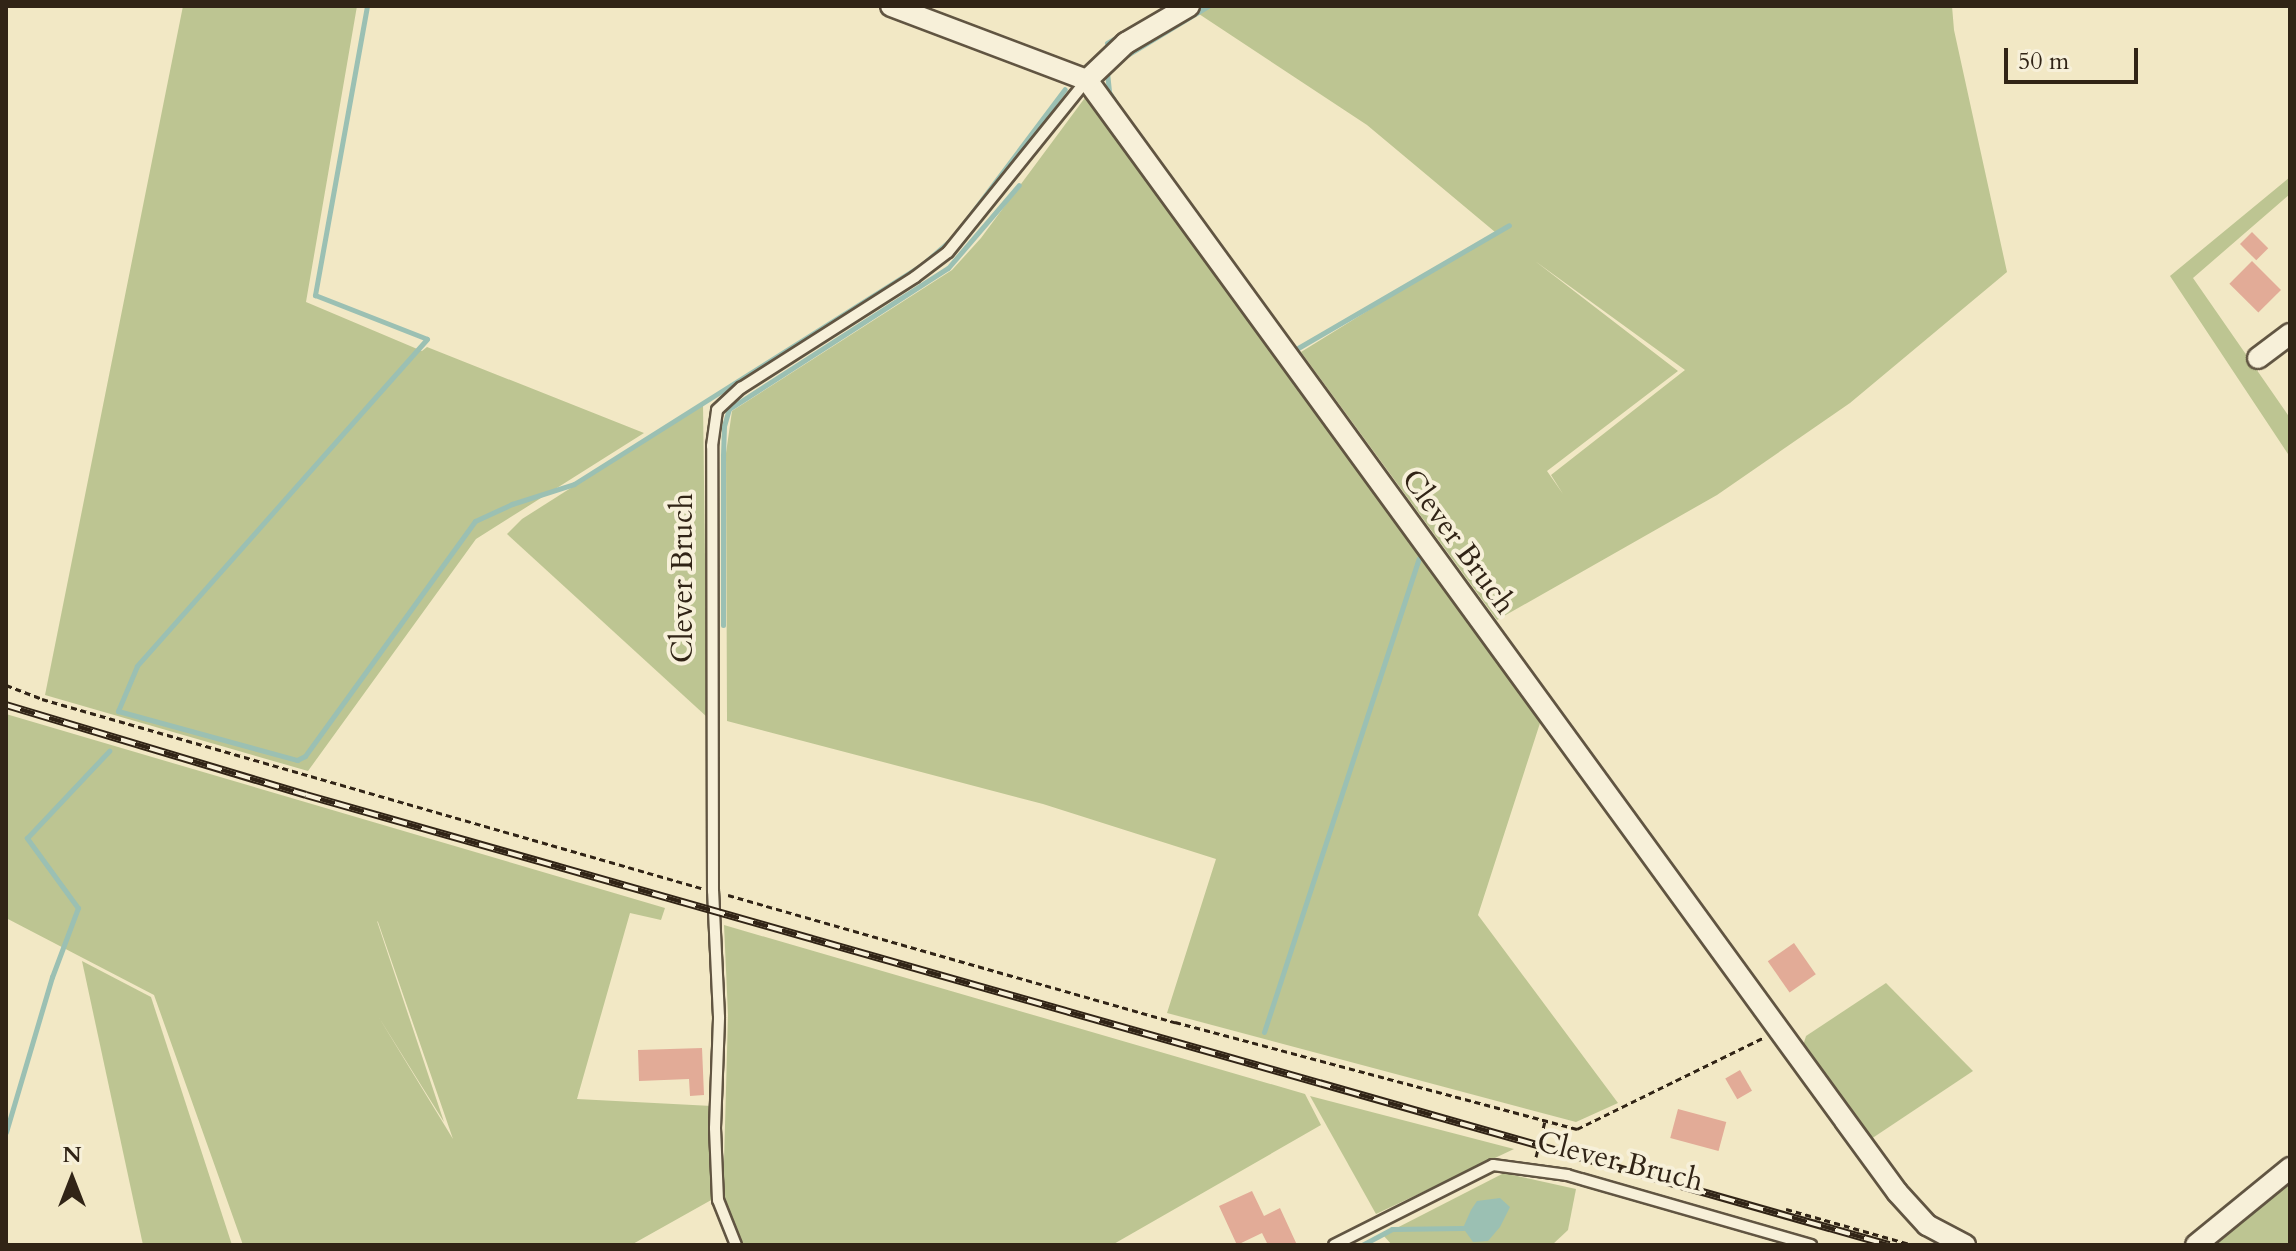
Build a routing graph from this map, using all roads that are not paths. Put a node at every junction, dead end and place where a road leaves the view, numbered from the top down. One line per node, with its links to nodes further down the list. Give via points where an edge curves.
1 (891, 6): 3 (street)
2 (1189, 6): 3 (street, Clever Bruch, via 1117,50)
3 (1087, 80): 7 (lane, Clever Bruch, via 948,252 741,388 717,410 712,446 718,1200); 10 (street, Clever Bruch, via 1897,1192 1927,1225)
4 (2290, 334): 5 (street)
5 (2258, 358)
6 (2290, 1168): 11 (street)
7 (736, 1245)
8 (1334, 1245): 9 (lane, Clever Bruch, via 1493,1165 1533,1168)
9 (1811, 1245)
10 (1965, 1245)
11 (2196, 1245)

